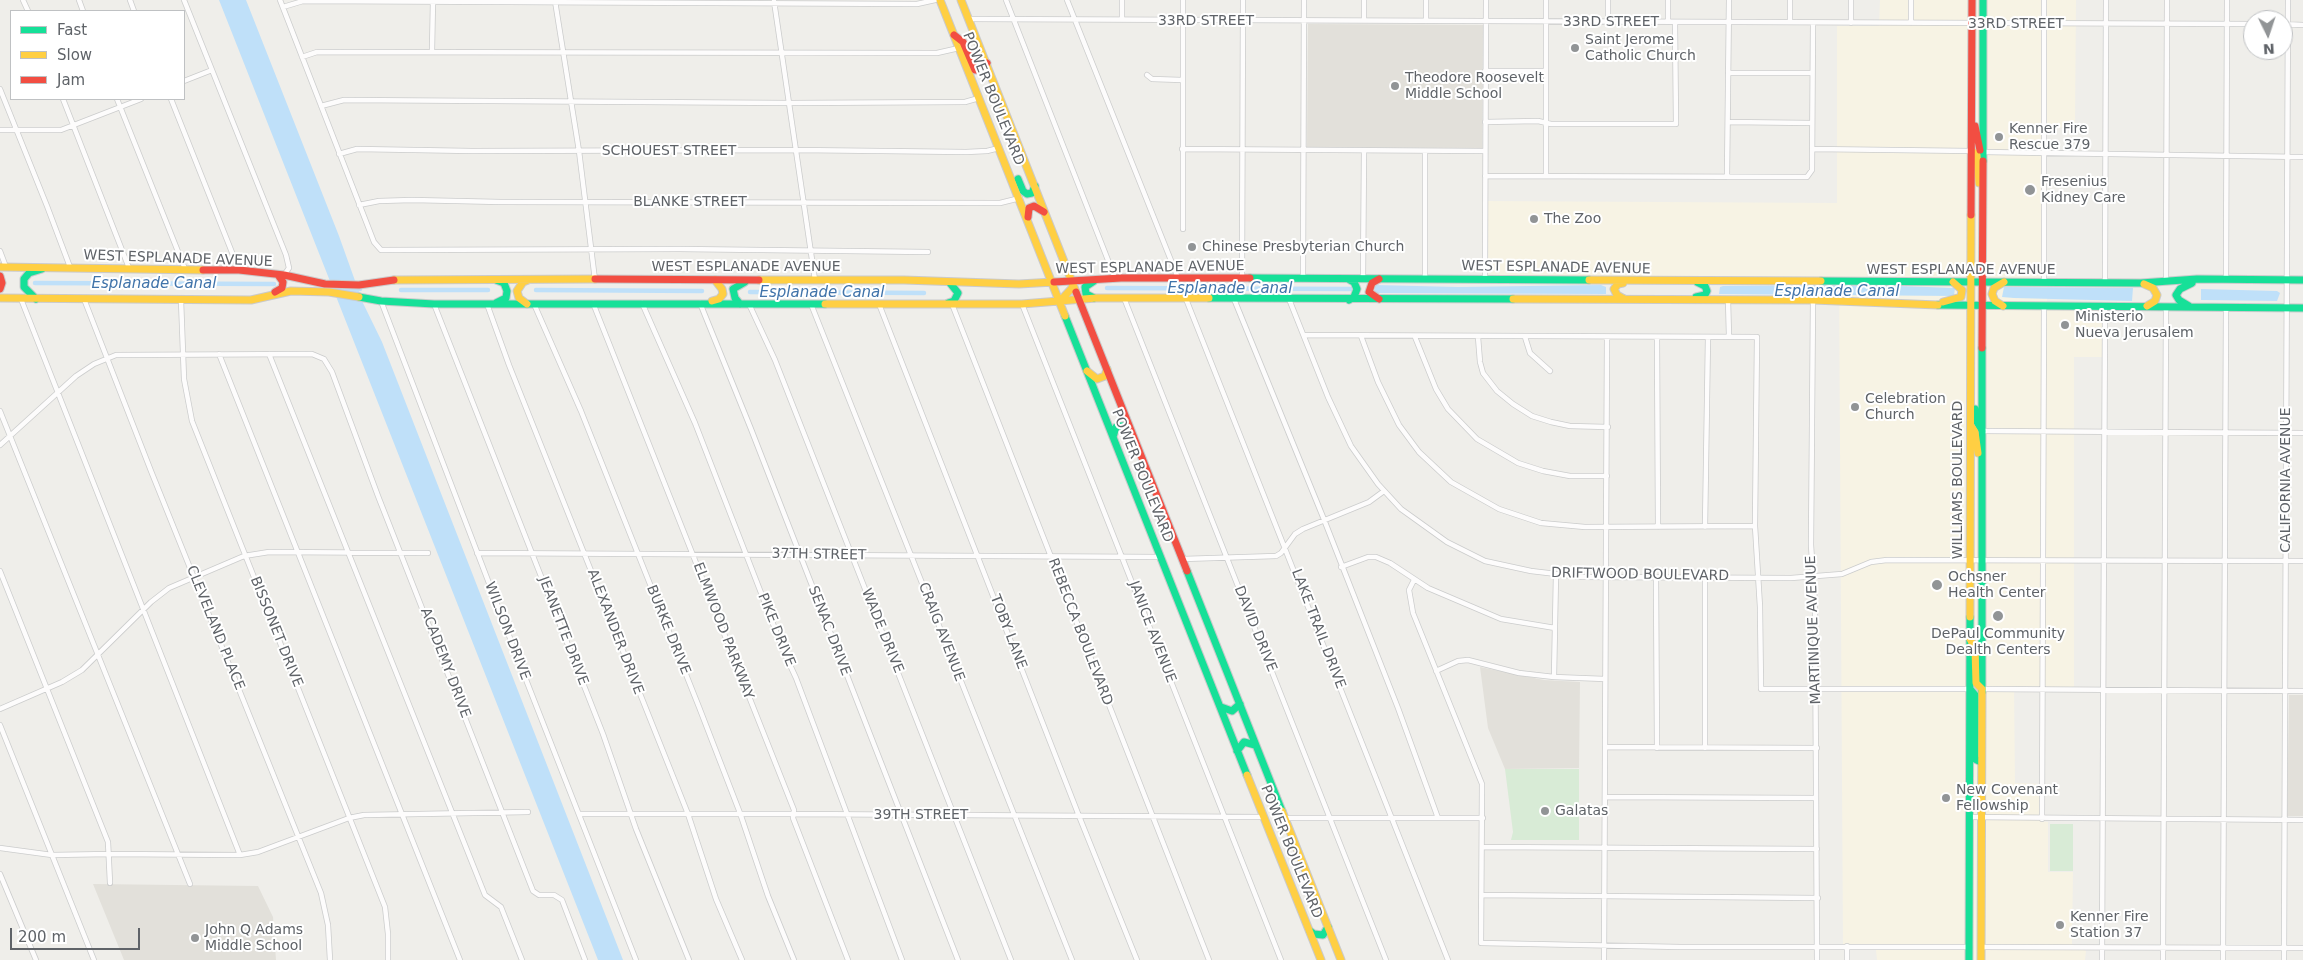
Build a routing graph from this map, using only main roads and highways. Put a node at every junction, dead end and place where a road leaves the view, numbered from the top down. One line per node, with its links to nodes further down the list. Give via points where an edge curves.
1 (940, 0): 5 (main road, POWER BOULEVARD)
2 (961, 0): 6 (main road, POWER BOULEVARD)
3 (1972, 0): 7 (main road, WILLIAMS BOULEVARD)
4 (1983, 0): 9 (main road, WILLIAMS BOULEVARD)
5 (954, 34): 6 (main road, via 963,42 975,70 982,70); 10 (main road, POWER BOULEVARD)
6 (986, 63): 11 (main road, POWER BOULEVARD)
7 (1972, 111): 8 (main road, WILLIAMS BOULEVARD); 9 (main road, via 1979,148)
8 (1972, 152): 12 (main road, via 1977,155); 33 (main road, WILLIAMS BOULEVARD)
9 (1983, 152): 12 (main road, WILLIAMS BOULEVARD)
10 (1009, 170): 11 (main road, via 1016,175 1025,193 1032,193); 14 (main road, POWER BOULEVARD)
11 (1035, 186): 13 (main road, POWER BOULEVARD)
12 (1983, 200): 34 (main road, WILLIAMS BOULEVARD)
13 (1046, 214): 14 (main road, via 1034,206 1028,211); 28 (main road, POWER BOULEVARD)
14 (1028, 219): 31 (main road, POWER BOULEVARD)
15 (3, 266): 16 (main road, WEST ESPLANADE AVENUE)
16 (47, 267): 17 (main road, WEST ESPLANADE AVENUE, via 239,270); 42 (main road, via 29,273 24,279 26,291)
17 (281, 275): 19 (main road, WEST ESPLANADE AVENUE, via 326,284 359,285 395,280); 39 (main road, via 282,288)
18 (0, 276): 38 (main road)
19 (493, 279): 20 (main road, WEST ESPLANADE AVENUE); 50 (main road, via 504,283 507,291 506,298)
20 (530, 279): 25 (main road, WEST ESPLANADE AVENUE); 51 (main road, via 523,282 517,292 519,298)
21 (1098, 279): 22 (main road, WEST ESPLANADE AVENUE); 28 (main road, WEST ESPLANADE AVENUE); 41 (main road, via 1085,287 1086,294)
22 (1347, 279): 23 (main road, WEST ESPLANADE AVENUE); 45 (main road, via 1354,282 1357,289 1354,298)
23 (1380, 279): 29 (main road, WEST ESPLANADE AVENUE); 46 (main road, via 1372,283 1369,292)
24 (2207, 279): 27 (main road, WEST ESPLANADE AVENUE); 37 (main road, WEST ESPLANADE AVENUE); 59 (main road, via 2184,286 2177,292 2179,300)
25 (715, 280): 26 (main road, WEST ESPLANADE AVENUE); 49 (main road, via 723,294 719,299)
26 (752, 280): 36 (main road, WEST ESPLANADE AVENUE); 52 (main road, via 733,289)
27 (2303, 280)
28 (1073, 281): 31 (main road, WEST ESPLANADE AVENUE); 43 (main road, POWER BOULEVARD); 48 (main road, via 1072,288)
29 (1641, 281): 30 (main road, WEST ESPLANADE AVENUE); 44 (main road, via 1615,286 1615,293)
30 (1693, 281): 32 (main road, WEST ESPLANADE AVENUE); 47 (main road, via 1705,286 1707,294 1702,297 1662,297)
31 (1053, 282): 36 (main road, WEST ESPLANADE AVENUE); 48 (main road, POWER BOULEVARD)
32 (1952, 282): 33 (main road, WEST ESPLANADE AVENUE); 54 (main road, via 1962,290 1959,299)
33 (1971, 282): 34 (main road, WEST ESPLANADE AVENUE); 55 (main road, WILLIAMS BOULEVARD)
34 (1983, 282): 35 (main road, WEST ESPLANADE AVENUE); 56 (main road, WILLIAMS BOULEVARD)
35 (2004, 282): 37 (main road, WEST ESPLANADE AVENUE); 57 (main road, via 1994,288 1992,294)
36 (950, 283): 53 (main road, via 956,288 957,297)
37 (2141, 283): 58 (main road, via 2153,288 2157,295)
38 (0, 289)
39 (269, 296): 42 (main road, WEST ESPLANADE AVENUE, via 251,300); 50 (main road, WEST ESPLANADE AVENUE, via 291,291 329,292 381,301)
40 (0, 298): 42 (main road, WEST ESPLANADE AVENUE)
41 (1096, 298): 43 (main road, WEST ESPLANADE AVENUE); 45 (main road, WEST ESPLANADE AVENUE)
42 (36, 299)
43 (1080, 299): 48 (main road, WEST ESPLANADE AVENUE); 61 (main road, POWER BOULEVARD)
44 (1624, 299): 46 (main road, WEST ESPLANADE AVENUE); 47 (main road, WEST ESPLANADE AVENUE)
45 (1349, 300): 46 (main road, WEST ESPLANADE AVENUE)
46 (1380, 300)
47 (1659, 300): 54 (main road, WEST ESPLANADE AVENUE)
48 (1060, 301): 53 (main road, WEST ESPLANADE AVENUE); 62 (main road, POWER BOULEVARD)
49 (703, 303): 51 (main road, WEST ESPLANADE AVENUE); 52 (main road, WEST ESPLANADE AVENUE)
50 (496, 304): 51 (main road, WEST ESPLANADE AVENUE)
51 (531, 304)
52 (740, 304): 53 (main road, WEST ESPLANADE AVENUE)
53 (941, 304)
54 (1925, 304): 55 (main road, WEST ESPLANADE AVENUE)
55 (1970, 306): 56 (main road, WEST ESPLANADE AVENUE); 63 (main road, WILLIAMS BOULEVARD)
56 (1982, 306): 57 (main road, WEST ESPLANADE AVENUE); 65 (main road, WILLIAMS BOULEVARD)
57 (2003, 306): 58 (main road, WEST ESPLANADE AVENUE)
58 (2144, 307): 59 (main road, WEST ESPLANADE AVENUE)
59 (2193, 307): 60 (main road, WEST ESPLANADE AVENUE)
60 (2303, 308)
61 (1107, 368): 62 (main road, via 1105,376 1097,379); 67 (main road, POWER BOULEVARD)
62 (1087, 371): 66 (main road, POWER BOULEVARD)
63 (1971, 386): 64 (main road, WILLIAMS BOULEVARD); 65 (main road, via 1976,420)
64 (1971, 426): 68 (main road, via 1976,432); 69 (main road, WILLIAMS BOULEVARD)
65 (1982, 431): 68 (main road, WILLIAMS BOULEVARD)
66 (1113, 437): 67 (main road, via 1116,427 1123,426); 73 (main road, POWER BOULEVARD)
67 (1136, 442): 72 (main road, POWER BOULEVARD)
68 (1982, 468): 71 (main road, WILLIAMS BOULEVARD)
69 (1970, 639): 70 (main road, WILLIAMS BOULEVARD); 71 (main road, via 1975,650 1976,683)
70 (1970, 689): 76 (main road, via 1975,695 1975,759); 77 (main road, WILLIAMS BOULEVARD)
71 (1982, 689): 76 (main road, WILLIAMS BOULEVARD)
72 (1240, 704): 73 (main road, via 1232,711); 74 (main road, POWER BOULEVARD)
73 (1221, 707): 75 (main road, POWER BOULEVARD)
74 (1256, 745): 75 (main road, via 1244,742); 78 (main road, POWER BOULEVARD)
75 (1237, 751): 79 (main road, POWER BOULEVARD)
76 (1981, 762): 81 (main road, WILLIAMS BOULEVARD)
77 (1969, 920): 80 (main road, WILLIAMS BOULEVARD); 81 (main road, via 1973,926 1973,943)
78 (1328, 927): 79 (main road, via 1323,935); 83 (main road, POWER BOULEVARD)
79 (1310, 931): 82 (main road, POWER BOULEVARD)
80 (1969, 947): 84 (main road, WILLIAMS BOULEVARD); 85 (main road, via 1975,950)
81 (1981, 947): 86 (main road, WILLIAMS BOULEVARD)
82 (1321, 960)
83 (1341, 960)
84 (1969, 960)
85 (1976, 960)
86 (1981, 960)

